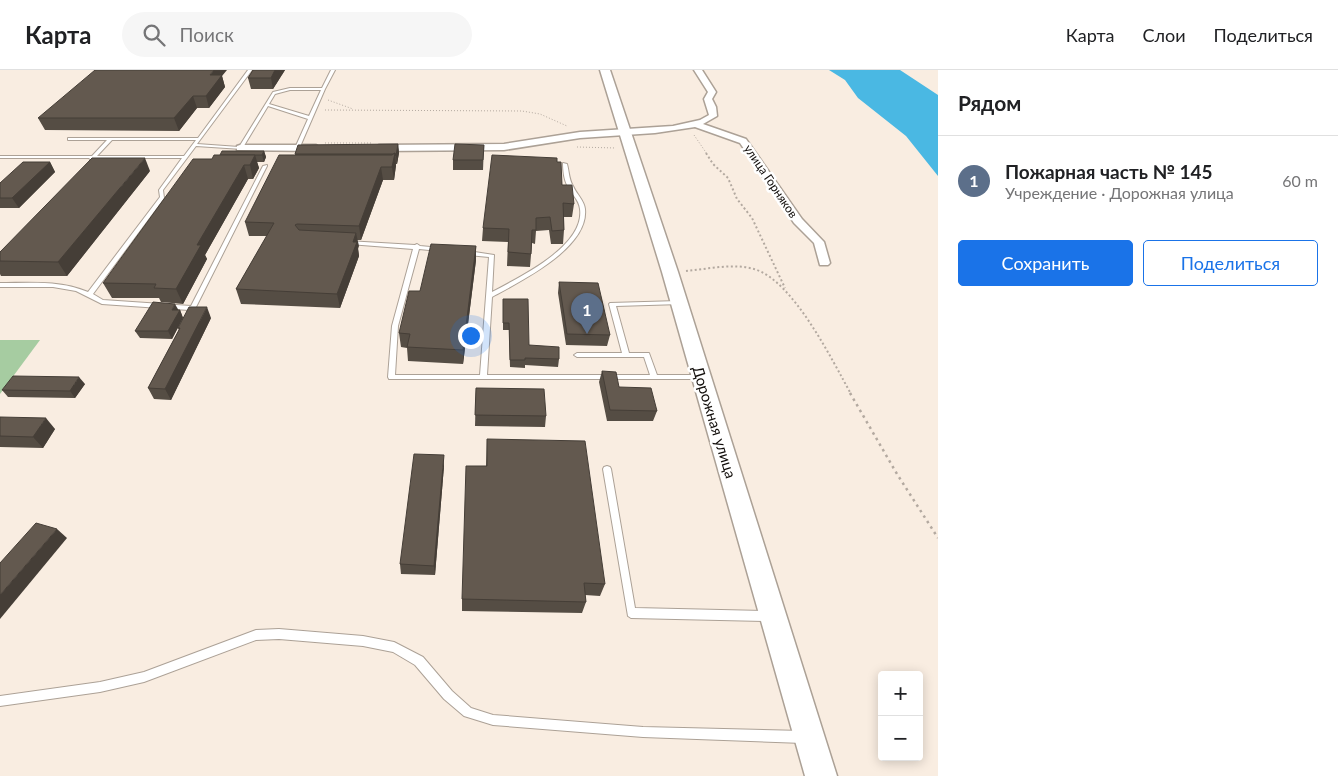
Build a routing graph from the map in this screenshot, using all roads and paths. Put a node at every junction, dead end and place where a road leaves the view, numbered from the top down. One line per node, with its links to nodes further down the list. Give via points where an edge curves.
1 (250, 70): 17 (lane)
2 (333, 70): 5 (lane)
3 (605, 70): 13 (street, Дорожная улица)
4 (698, 70): 11 (street, улица Горняков, via 712,92 708,98 713,116)
5 (323, 89): 6 (lane); 7 (lane, via 290,89 274,93)
6 (319, 97): 8 (lane); 9 (path)
7 (267, 104): 10 (lane); 19 (lane)
8 (314, 110): 9 (path); 10 (lane)
9 (356, 110): 14 (path, via 522,111 556,120)
10 (310, 118): 20 (lane)
11 (695, 124): 12 (street, улица Горняков); 37 (street, улица Горняков, via 743,141 798,221 819,242)
12 (684, 126): 13 (street, улица Горняков); 40 (path, via 728,178 759,231)
13 (625, 131): 14 (street, улица Горняков); 38 (street, Дорожная улица)
14 (578, 135): 22 (street, улица Горняков, via 506,146)
15 (70, 139): 16 (lane)
16 (111, 139): 17 (lane); 24 (lane)
17 (199, 139): 18 (lane)
18 (194, 145): 19 (lane); 25 (lane)
19 (240, 148): 20 (street)
20 (297, 148): 21 (street)
21 (327, 148)
22 (367, 148)
23 (0, 157): 24 (lane)
24 (93, 157): 25 (lane); 26 (lane)
25 (186, 157): 28 (lane)
26 (86, 164)
27 (565, 164): 42 (lane, via 570,185 581,198 584,218 575,238 541,266)
28 (179, 165): 29 (lane); 41 (lane, via 161,190 162,197)
29 (189, 165)
30 (256, 166): 31 (lane)
31 (265, 166): 32 (lane); 44 (lane)
32 (275, 166)
33 (340, 242): 34 (lane)
34 (417, 246): 35 (lane); 48 (lane, via 395,326 391,377)
35 (445, 250)
36 (464, 252): 42 (lane, via 492,256)
37 (824, 263)
38 (670, 272): 40 (path, via 746,268 760,271); 43 (street, Дорожная улица)
39 (0, 285): 41 (lane, via 67,286)
40 (785, 290): 52 (path, via 818,337)
41 (90, 294): 44 (lane, via 102,302)
42 (489, 296): 48 (lane)
43 (679, 303): 47 (lane, via 612,304); 50 (street, Дорожная улица)
44 (193, 308): 45 (lane)
45 (185, 325)
46 (577, 355): 47 (lane)
47 (626, 355): 49 (lane, via 646,355)
48 (482, 377): 49 (lane)
49 (654, 377): 50 (lane)
50 (702, 377): 53 (street, Дорожная улица)
51 (607, 469): 53 (lane, via 631,612)
52 (938, 538)
53 (775, 617): 55 (street, Дорожная улица)
54 (0, 701): 55 (lane, via 100,687 144,677 256,635 279,634 394,647 419,661 448,695 468,712 493,720 643,732)
55 (810, 738): 56 (street, Дорожная улица)
56 (821, 776)

